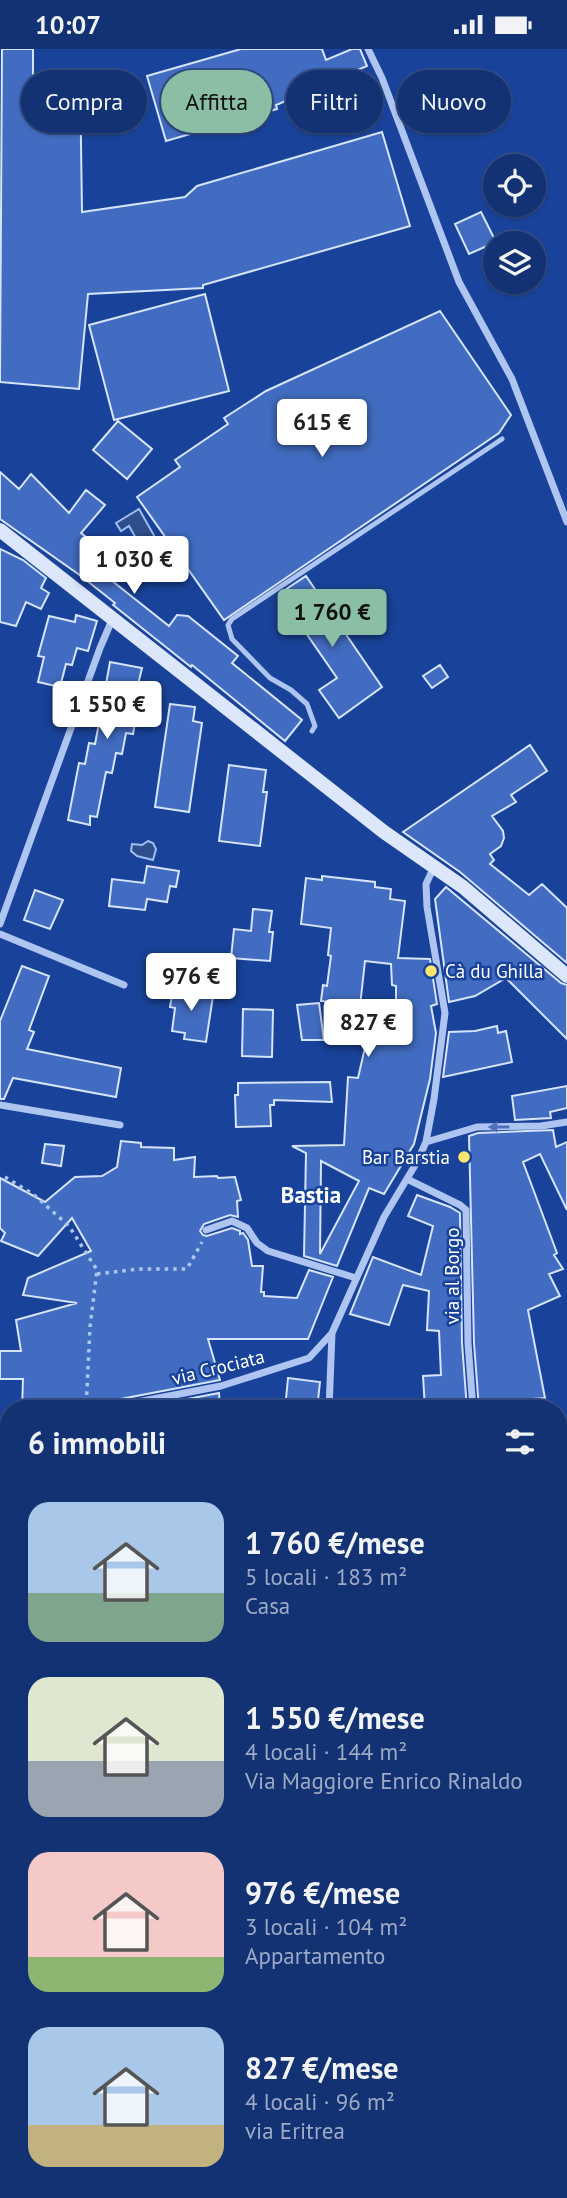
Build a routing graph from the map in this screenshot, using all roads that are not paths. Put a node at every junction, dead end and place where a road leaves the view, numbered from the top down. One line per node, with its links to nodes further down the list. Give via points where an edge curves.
1 (368, 49): 3 (street, via 459,282 512,379)
2 (502, 439): 6 (lane, via 228,625 232,639 270,678 307,704 315,726)
3 (567, 522)
4 (0, 530): 5 (main road)
5 (112, 620): 7 (main road); 8 (street)
6 (312, 731)
7 (434, 867): 10 (main road); 15 (street, via 426,884 426,907 445,1013)
8 (0, 924)
9 (0, 934): 11 (street)
10 (567, 976)
11 (124, 985)
12 (0, 1105): 14 (street)
13 (567, 1122): 15 (street, one-way to 15, via 477,1127)
14 (120, 1125)
15 (426, 1142): 16 (street)
16 (407, 1179): 18 (street); 22 (street, via al Borgo, via 466,1210)
17 (206, 1230): 18 (street, via 232,1221 247,1228 268,1251)
18 (356, 1279): 19 (street)
19 (332, 1333): 20 (street, via Crociata, via 309,1358 221,1386); 21 (street)
20 (148, 1400)
21 (329, 1400)
22 (472, 1400)

